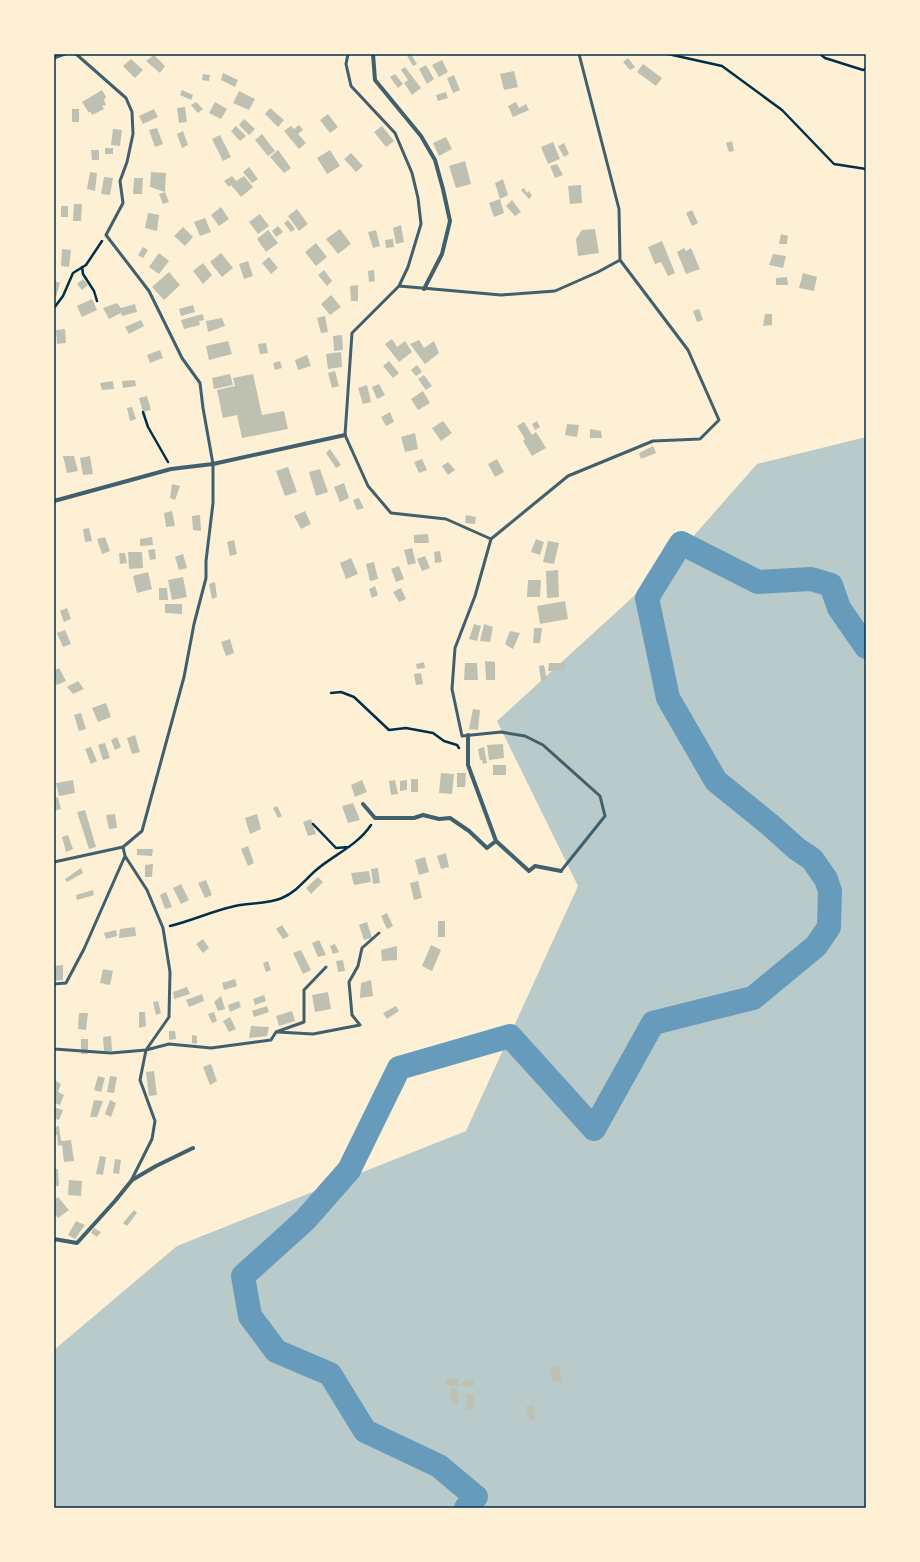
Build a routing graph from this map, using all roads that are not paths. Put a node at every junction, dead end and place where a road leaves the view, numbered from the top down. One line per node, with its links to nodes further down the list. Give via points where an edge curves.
1 (65, 54): 6 (lane)
2 (76, 54): 11 (lane, via 126,98 132,112 133,134 120,181 122,203 106,235 149,291 182,358 200,383)
3 (348, 54): 8 (lane, via 346,64 351,86 395,133 412,173 418,198 421,224 408,267)
4 (374, 54): 9 (street, via 376,80 420,136 435,160 450,221 442,254)
5 (579, 54): 7 (lane, via 619,209)
6 (54, 58)
7 (620, 260): 9 (lane, via 555,291 501,295); 13 (lane, via 688,350 719,420 700,439 653,441 568,476)
8 (399, 286): 9 (lane); 10 (lane, via 352,332)
9 (424, 289)
10 (345, 435): 11 (street); 13 (lane, via 368,486 391,513 446,519)
11 (214, 464): 12 (street, via 172,469); 17 (lane, via 206,578 184,677 142,831)
12 (54, 501)
13 (491, 539): 14 (lane, via 475,596 456,648 452,689 462,736)
14 (468, 735): 16 (street, via 468,765); 20 (lane, via 501,732 525,736 543,745 600,796 605,816)
15 (363, 804): 16 (street, via 375,818 414,818 423,815 439,819 450,818 487,848)
16 (496, 841): 20 (street, via 529,871 535,866)
17 (123, 846): 18 (lane); 19 (lane)
18 (125, 856): 23 (lane, via 66,983); 26 (lane, via 147,890 163,928 170,972 169,1017)
19 (54, 862)
20 (561, 871)
21 (379, 933): 24 (lane, via 362,948 358,966 349,982 352,1015 360,1025 314,1034)
22 (326, 966): 24 (lane, via 304,990 304,1022)
23 (54, 984)
24 (276, 1032): 26 (lane, via 271,1040 211,1048 170,1044)
25 (54, 1049): 26 (lane, via 110,1053)
26 (146, 1050): 28 (lane, via 140,1080 155,1121 152,1139)
27 (194, 1148): 28 (street)
28 (132, 1180): 29 (street, via 77,1243)
29 (54, 1239)

